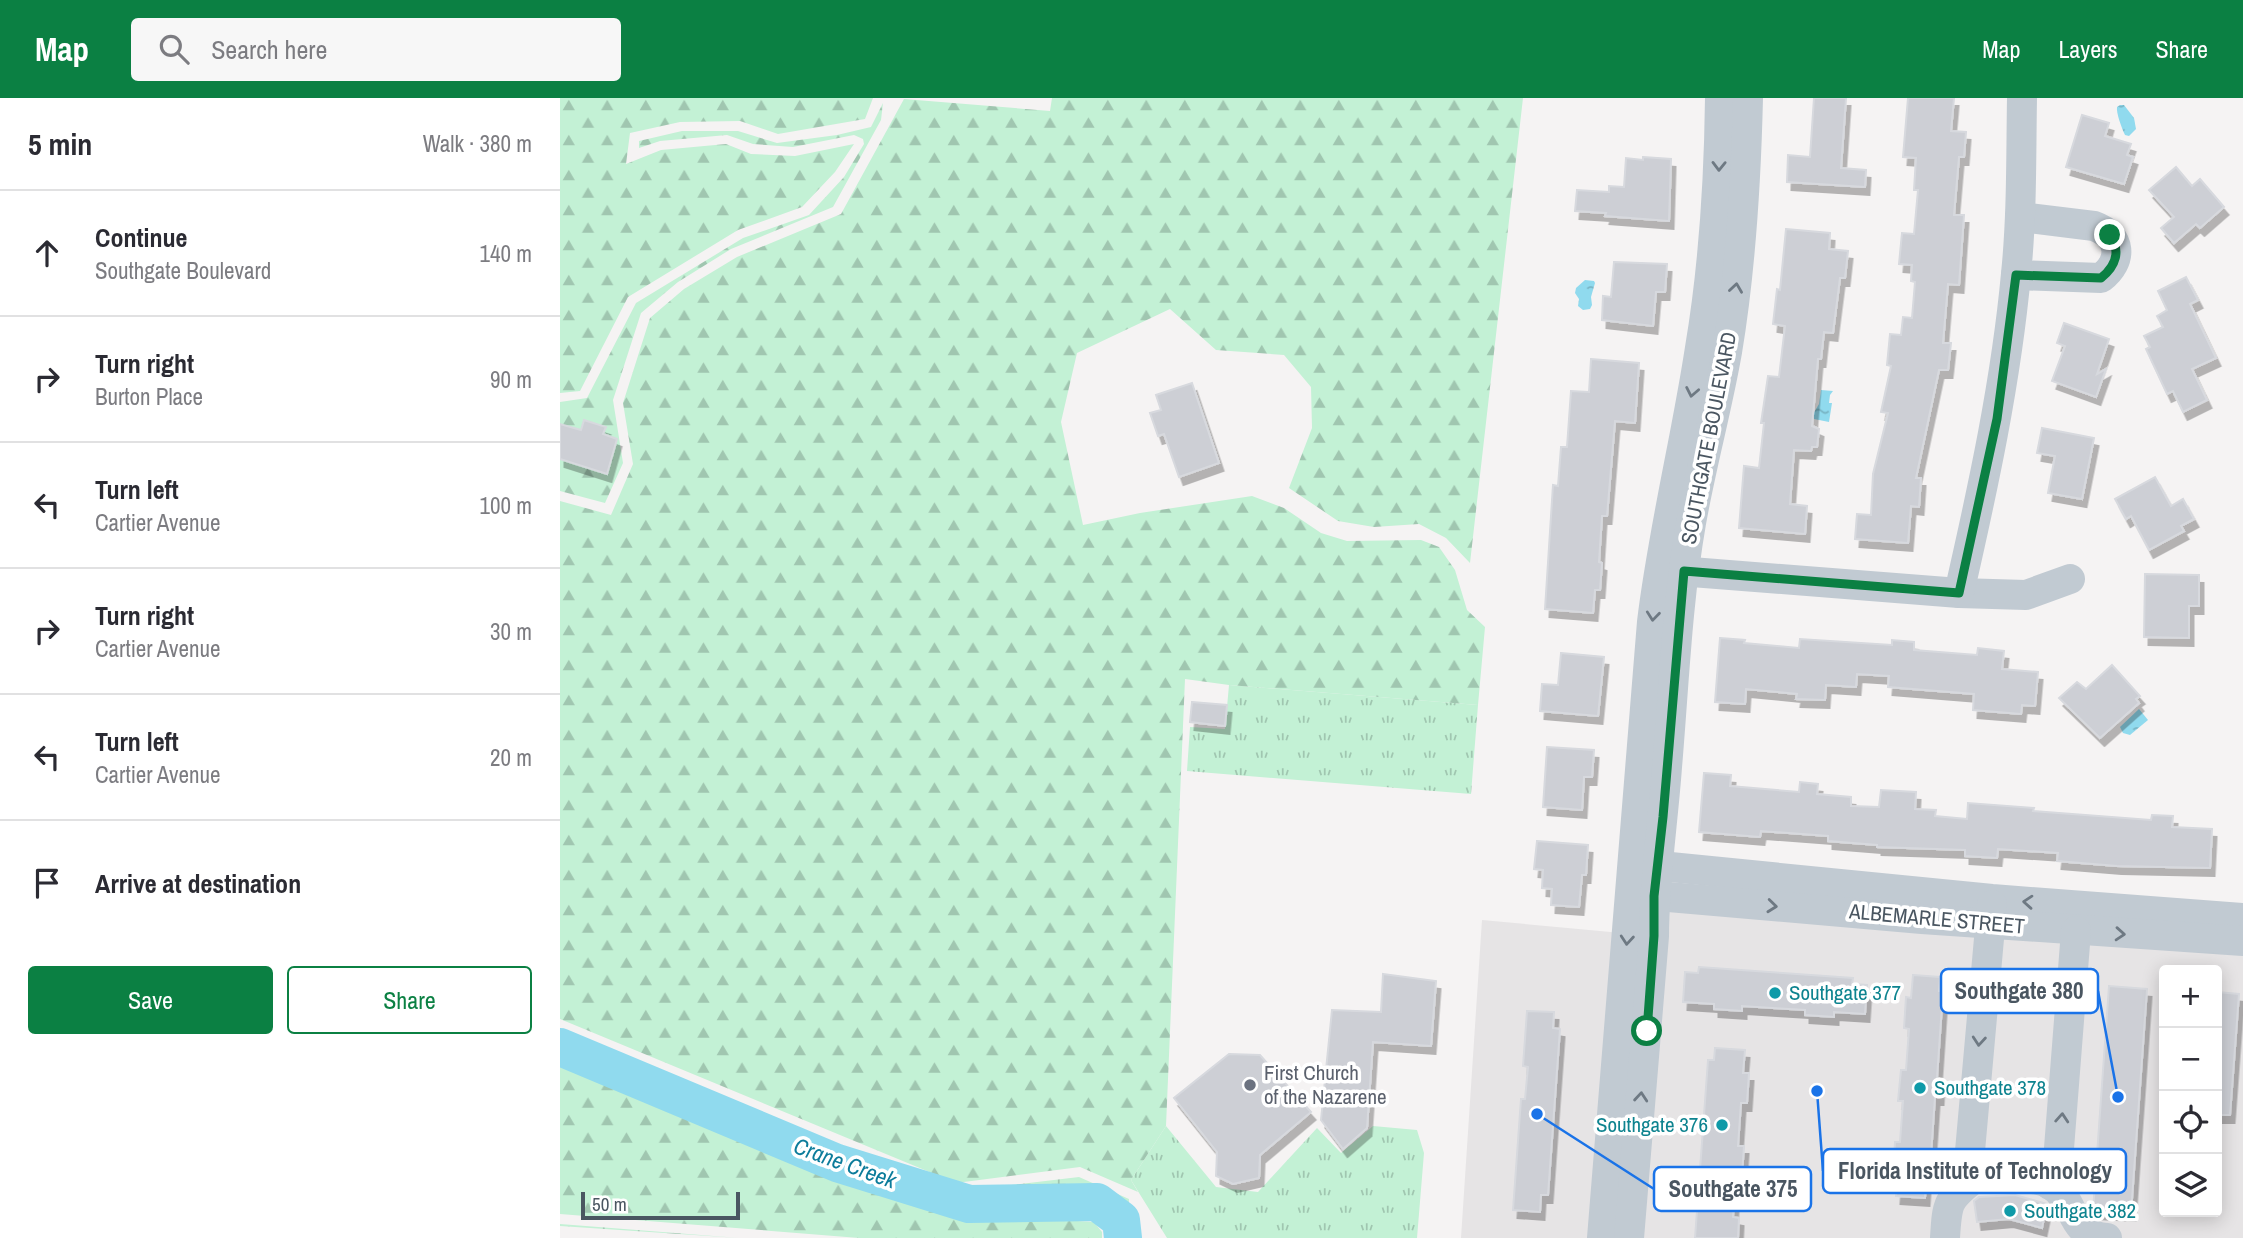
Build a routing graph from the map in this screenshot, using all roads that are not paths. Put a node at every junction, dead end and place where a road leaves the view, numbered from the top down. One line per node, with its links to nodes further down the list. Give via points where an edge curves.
1 (1720, 98): 6 (street, SOUTHGATE BOULEVARD, one-way to 6, via 1711,270)
2 (1748, 98): 6 (street, SOUTHGATE BOULEVARD, one-way to 2, via 1693,512 1727,353 1746,187)
3 (2022, 98): 4 (street)
4 (2020, 217): 5 (street); 5 (street, via 2105,230 2114,241 2116,258 2101,278)
5 (2016, 275): 8 (street, via 1997,419)
6 (1671, 570): 8 (street); 9 (street, SOUTHGATE BOULEVARD)
7 (2070, 579): 8 (street, via 2026,595)
8 (1959, 593)
9 (1645, 865): 10 (street, ALBEMARLE STREET); 11 (street, SOUTHGATE BOULEVARD)
10 (1731, 888): 11 (street, ALBEMARLE STREET); 12 (street, ALBEMARLE STREET)
11 (1642, 895): 19 (street, SOUTHGATE BOULEVARD, one-way to 19); 20 (street, SOUTHGATE BOULEVARD, one-way to 11, via 1654,936)
12 (1991, 912): 14 (street, ALBEMARLE STREET); 17 (street, one-way to 17, via 1970,1151)
13 (2243, 918): 15 (street, ALBEMARLE STREET)
14 (2070, 922): 15 (street, ALBEMARLE STREET); 18 (street, one-way to 14, via 2059,1161)
15 (2176, 925): 16 (street, ALBEMARLE STREET)
16 (2243, 941)
17 (1975, 1178): 18 (street, via 2025,1178); 21 (street, via 1953,1194)
18 (2050, 1185): 22 (street, via 2070,1205 2080,1229)
19 (1602, 1238)
20 (1629, 1238)
21 (1945, 1238)
22 (2107, 1238)

